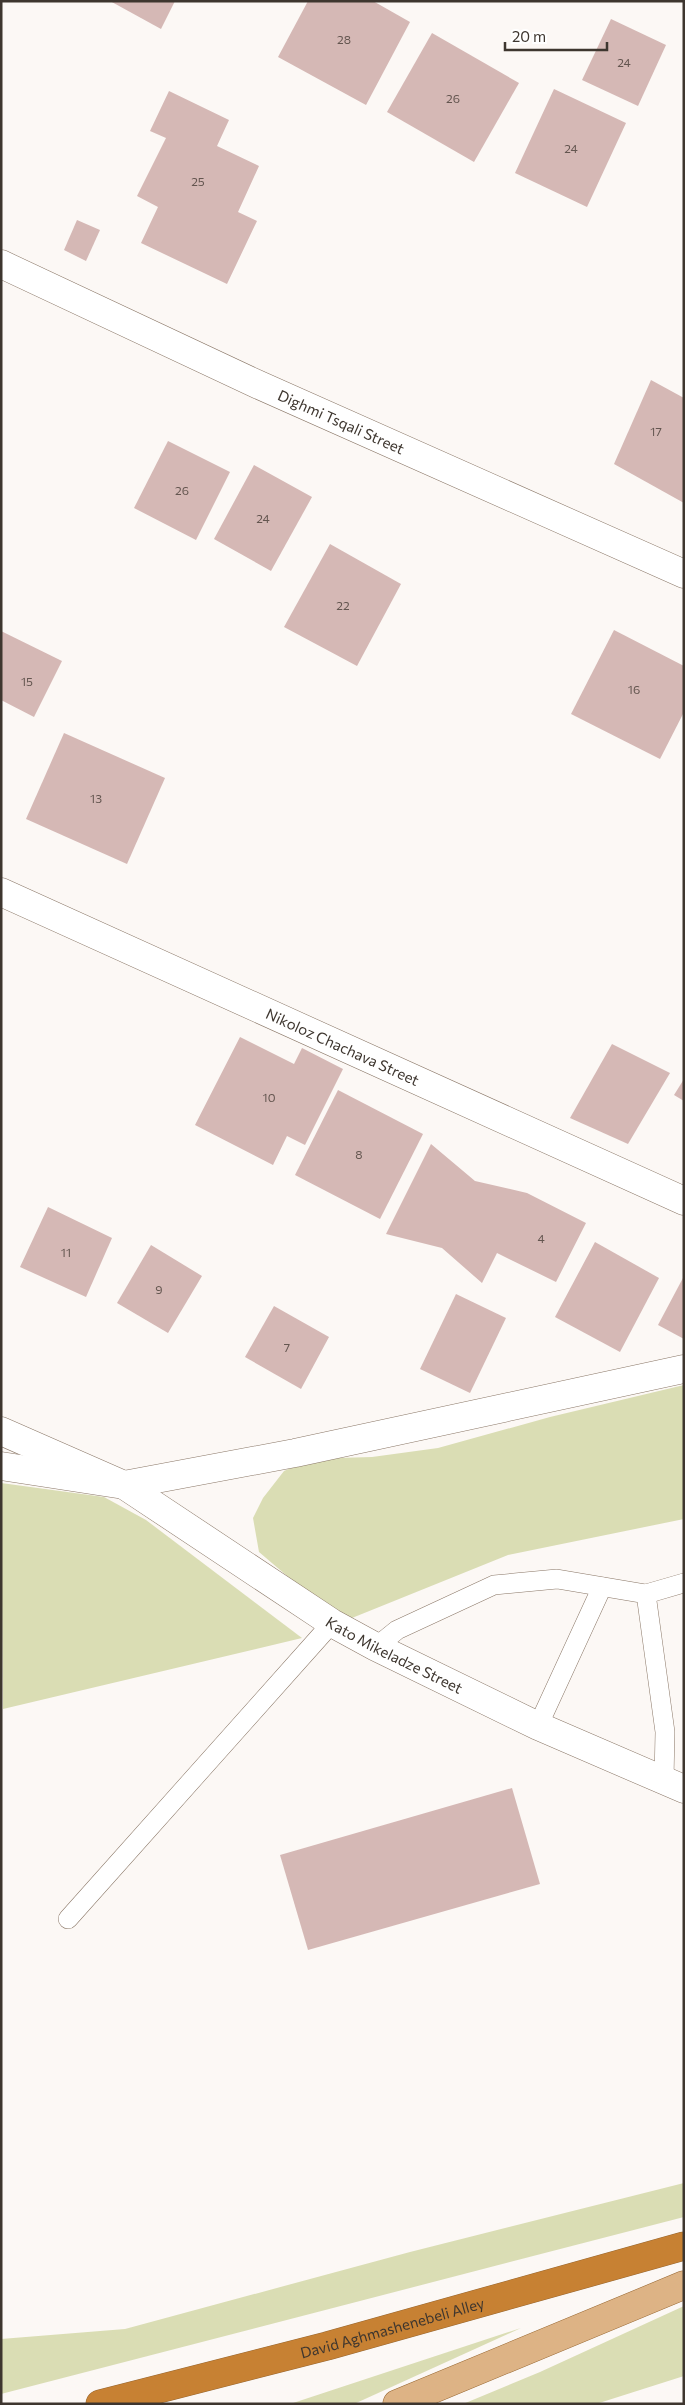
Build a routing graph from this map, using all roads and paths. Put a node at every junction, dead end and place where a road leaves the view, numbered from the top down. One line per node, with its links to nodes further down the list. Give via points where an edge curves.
1 (1, 264): 2 (street, Dighmi Tsqali Street, via 259,385)
2 (684, 574)
3 (1, 892): 4 (street, Nikoloz Chachava Street)
4 (684, 1201)
5 (684, 1369): 8 (street, via 295,1454)
6 (1, 1431): 8 (street, Kato Mikeladze Street)
7 (1, 1466): 8 (street)
8 (124, 1485): 12 (street, Kato Mikeladze Street)
9 (684, 1584): 11 (lane)
10 (602, 1587): 11 (lane); 13 (lane, via 557,1579 494,1585 397,1630); 14 (lane)
11 (646, 1594): 15 (lane)
12 (332, 1623): 13 (street, Kato Mikeladze Street); 16 (lane)
13 (376, 1647): 14 (street, Kato Mikeladze Street)
14 (538, 1726): 15 (street, Kato Mikeladze Street)
15 (674, 1784)
16 (68, 1919)
17 (684, 2246): 19 (highway, David Aghmashenebeli Alley, via 327,2346)
18 (684, 2285): 20 (main road)
19 (100, 2404)
20 (397, 2404)

